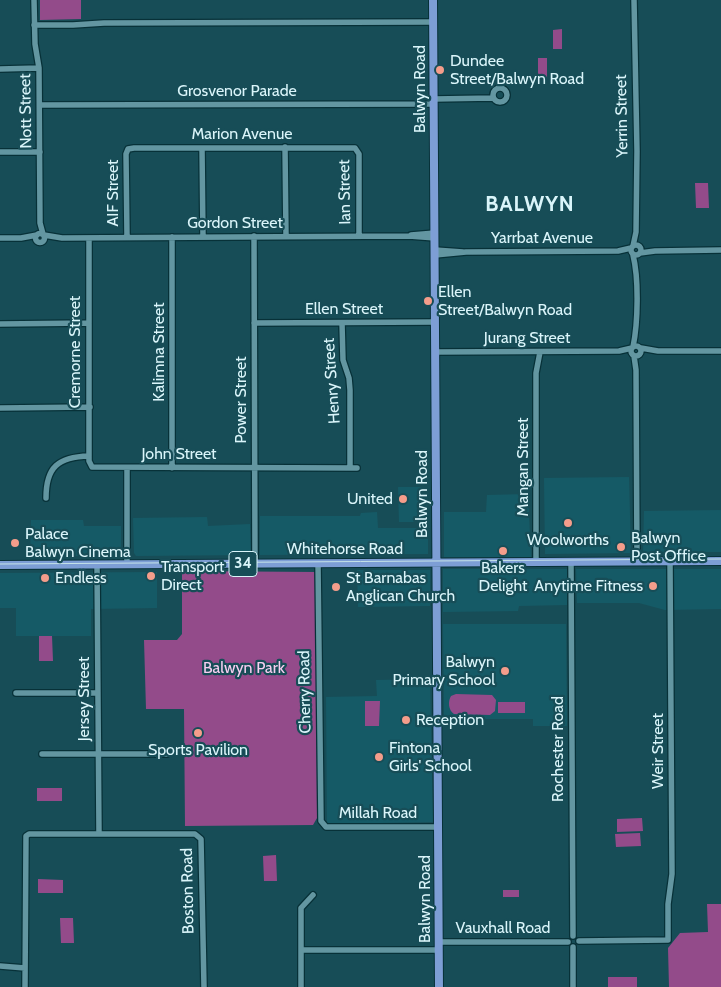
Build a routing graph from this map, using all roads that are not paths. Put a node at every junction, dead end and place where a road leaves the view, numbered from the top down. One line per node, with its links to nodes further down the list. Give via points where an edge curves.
1 (34, 0): 5 (street, Nott Street)
2 (433, 0): 4 (main road, Balwyn Road)
3 (634, 0): 27 (street, Yerrin Street)
4 (433, 22): 5 (street); 9 (main road, Balwyn Road)
5 (34, 26): 6 (street, Nott Street)
6 (39, 68): 7 (street); 10 (street, Nott Street)
7 (0, 69)
8 (493, 98): 9 (street, Grosvenor Parade)
9 (434, 101): 10 (street, Grosvenor Parade); 17 (main road, Balwyn Road)
10 (40, 105): 16 (street, Nott Street)
11 (285, 147): 12 (street, Marion Avenue); 13 (street, Marion Avenue); 19 (street)
12 (202, 148): 14 (street, Marion Avenue); 24 (street)
13 (356, 149): 20 (street, Ian Street, via 359,154)
14 (128, 150): 22 (street, AIF Street)
15 (0, 152): 16 (street)
16 (40, 152): 21 (street, Nott Street)
17 (435, 235): 20 (street, Gordon Street); 29 (main road, Balwyn Road)
18 (254, 236): 19 (street, Gordon Street); 24 (street, Gordon Street); 31 (street, Power Street)
19 (286, 236): 20 (street, Gordon Street)
20 (359, 236)
21 (40, 237): 25 (street, Gordon Street); 26 (street, Gordon Street)
22 (126, 237): 23 (street, Gordon Street); 26 (street, Gordon Street)
23 (172, 237): 24 (street, Gordon Street); 47 (street, Kalimna Street)
24 (203, 237)
25 (0, 238)
26 (89, 238): 34 (street, Cremorne Street)
27 (636, 250): 28 (street, Yarrbat Avenue); 29 (street, Yarrbat Avenue); 35 (street, Yerrin Street)
28 (721, 250)
29 (435, 252): 30 (main road, Balwyn Road)
30 (435, 322): 32 (street, Ellen Street); 37 (main road, Balwyn Road)
31 (254, 323): 32 (street, Ellen Street); 45 (street, Power Street)
32 (342, 323): 48 (street, Henry Street, via 343,360 350,390)
33 (0, 324): 34 (street)
34 (89, 324): 41 (street, Cremorne Street)
35 (636, 351): 36 (street, Jurang Street); 39 (street, Jurang Street); 53 (street, Yerrin Street)
36 (721, 351)
37 (435, 352): 38 (street, Jurang Street); 55 (main road, Balwyn Road)
38 (532, 352): 39 (street, Jurang Street); 40 (street, Mangan Street)
39 (540, 352): 40 (street, Mangan Street)
40 (536, 372): 56 (street, Mangan Street)
41 (90, 407): 42 (street); 43 (street, Cremorne Street)
42 (0, 408)
43 (89, 456): 44 (street, Cremorne Street); 50 (street, via 69,458 54,468 47,479)
44 (91, 466): 46 (street, John Street)
45 (255, 467): 47 (street, John Street); 48 (street, John Street); 59 (street, Power Street)
46 (127, 468): 47 (street, John Street); 58 (street)
47 (172, 468)
48 (350, 468): 49 (street, John Street)
49 (357, 468)
50 (46, 498)
51 (721, 560): 54 (main road, Whitehorse Road / 34)
52 (571, 561): 53 (main road, Whitehorse Road / 34); 56 (main road, Whitehorse Road / 34); 71 (street, Rochester Road)
53 (637, 561): 54 (main road, Whitehorse Road / 34)
54 (670, 561): 72 (street, Weir Street, via 672,874 668,940)
55 (436, 562): 56 (main road, Whitehorse Road / 34); 57 (main road, Whitehorse Road / 34); 68 (main road, Balwyn Road)
56 (536, 562)
57 (318, 563): 59 (main road, Whitehorse Road / 34); 67 (street, Cherry Road)
58 (127, 564): 59 (main road, Whitehorse Road / 34); 61 (main road, Whitehorse Road / 34)
59 (255, 564)
60 (0, 565): 61 (main road, Whitehorse Road / 34)
61 (97, 565): 63 (street, Jersey Street)
62 (16, 693): 63 (street)
63 (98, 693): 65 (street, Jersey Street)
64 (42, 754): 65 (street)
65 (98, 754): 66 (street); 69 (street, Jersey Street)
66 (166, 754)
67 (321, 821): 68 (street, Millah Road, via 326,827)
68 (438, 826): 74 (main road, Balwyn Road)
69 (99, 834): 78 (street, Boston Road, via 26,836); 80 (street, Boston Road, via 195,834 201,839)
70 (313, 895): 76 (street, via 301,908)
71 (573, 936): 72 (street); 73 (street)
72 (579, 941): 75 (street)
73 (568, 942): 74 (street, Vauxhall Road); 75 (street)
74 (439, 946): 76 (street, Vauxhall Road); 82 (main road, Balwyn Road)
75 (573, 947): 83 (street)
76 (301, 950): 81 (street)
77 (0, 966): 78 (street)
78 (25, 968): 79 (street)
79 (25, 987)
80 (204, 987)
81 (301, 987)
82 (439, 987)
83 (573, 987)

